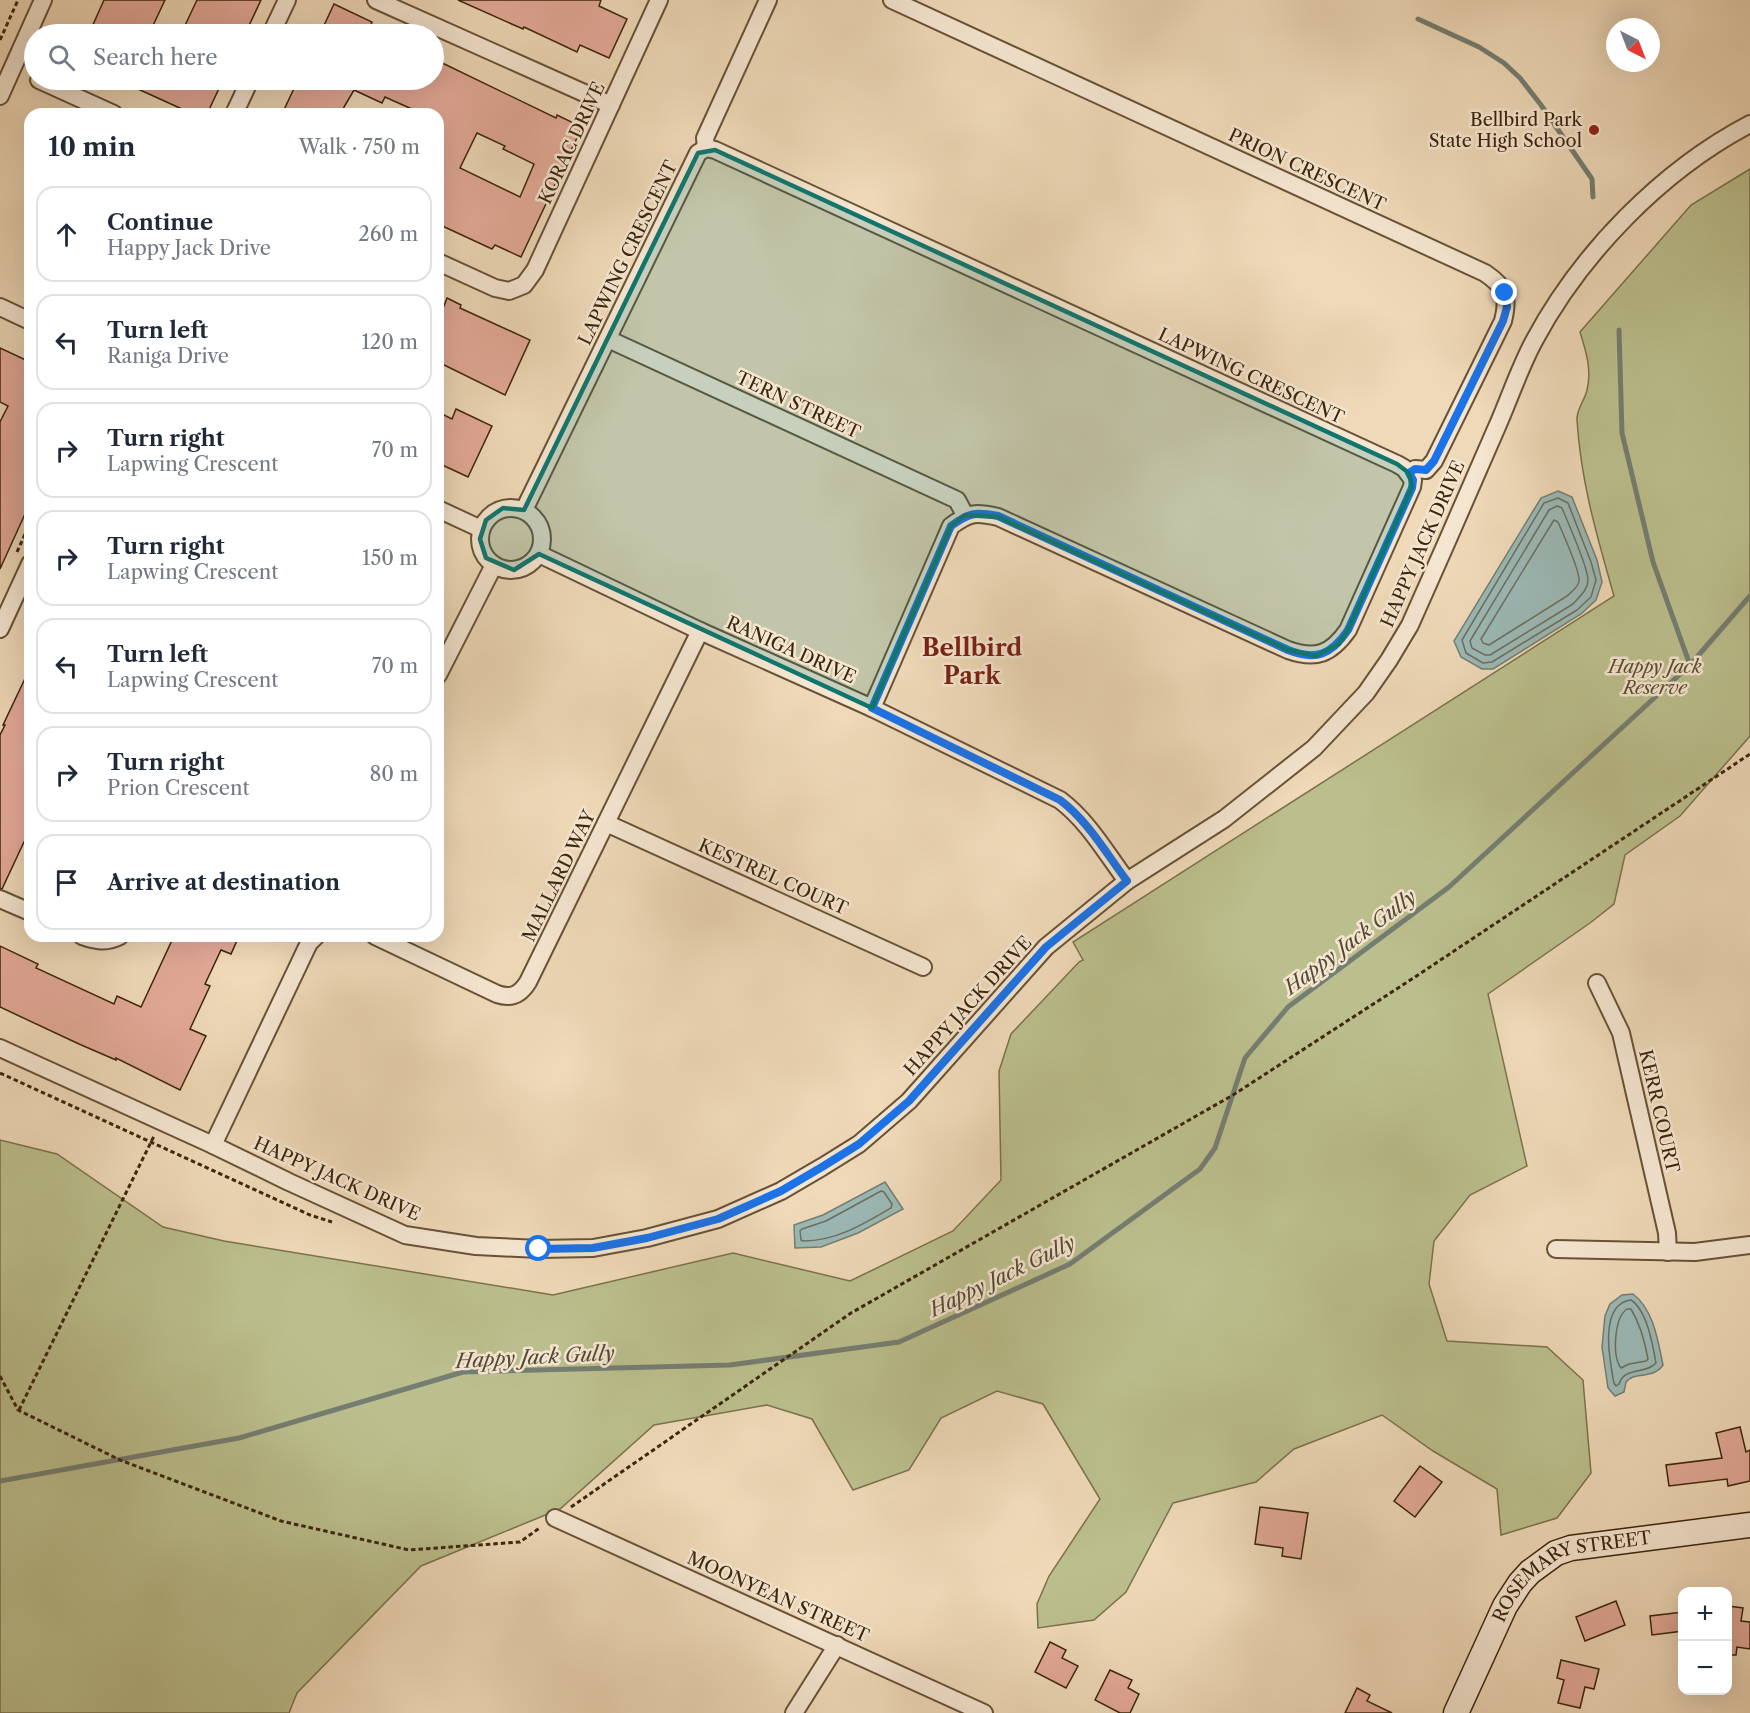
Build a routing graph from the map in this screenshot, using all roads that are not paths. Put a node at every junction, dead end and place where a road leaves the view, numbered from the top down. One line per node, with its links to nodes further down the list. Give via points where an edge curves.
1 (43, 0): 7 (street)
2 (287, 0): 8 (street)
3 (376, 0): 9 (street)
4 (659, 0): 17 (street, KORAC DRIVE)
5 (768, 0): 21 (street, via 705,138)
6 (892, 0): 26 (street, PRION CRESCENT, via 1498,281 1507,307 1503,321 1434,461 1426,470)
7 (32, 24)
8 (276, 24)
9 (430, 24)
10 (444, 30): 17 (street)
11 (24, 43): 12 (street)
12 (13, 68): 13 (street); 16 (street)
13 (24, 73)
14 (61, 90): 18 (street)
15 (245, 90): 19 (street)
16 (0, 96)
17 (611, 105): 22 (street, KORAC DRIVE, via 535,270 524,285 509,291 495,288)
18 (101, 108)
19 (237, 108)
20 (1750, 124): 39 (street, HAPPY JACK DRIVE, via 1690,161 1653,192 1580,269 1534,342 1410,625 1366,693 1314,748 1224,819)
21 (706, 148): 25 (street, LAPWING CRESCENT, via 698,153); 26 (street, LAPWING CRESCENT)
22 (444, 265)
23 (0, 307): 24 (street)
24 (24, 318)
25 (608, 339): 27 (street, LAPWING CRESCENT); 29 (street, TERN STREET, via 957,500)
26 (1409, 473): 29 (street, via 1412,488 1348,630 1339,644 1316,656 1288,650 998,516)
27 (524, 510): 30 (street, via 503,508 486,520); 31 (street, via 539,523 543,543)
28 (444, 511): 30 (street)
29 (965, 515): 37 (street, via 951,526)
30 (481, 529): 32 (street, via 482,549)
31 (539, 554): 32 (street, via 524,568 503,570); 35 (street, RANIGA DRIVE)
32 (494, 565): 36 (street)
33 (24, 577): 34 (street)
34 (0, 629)
35 (700, 631): 37 (street, RANIGA DRIVE); 38 (street, MALLARD WAY)
36 (444, 663)
37 (872, 708): 39 (street, RANIGA DRIVE, via 1060,800 1084,821)
38 (606, 823): 43 (street, MALLARD WAY, via 528,982 514,996 497,994); 44 (street, KESTREL COURT)
39 (1127, 881): 47 (street, HAPPY JACK DRIVE, via 1046,947 909,1101 859,1144 781,1191 718,1219 593,1248 476,1246 405,1235)
40 (0, 899): 41 (street)
41 (24, 909)
42 (310, 942): 47 (street)
43 (388, 942)
44 (923, 967)
45 (1597, 983): 50 (street, KERR COURT, via 1621,1033 1667,1233)
46 (0, 1048): 47 (street, HAPPY JACK DRIVE)
47 (213, 1145)
48 (1750, 1245): 50 (street)
49 (1556, 1249): 50 (street)
50 (1668, 1252)
51 (555, 1518): 53 (street, MOONYEAN STREET)
52 (1750, 1525): 56 (street, ROSEMARY STREET, via 1556,1553 1530,1572 1505,1606)
53 (837, 1645): 54 (street); 55 (street, MOONYEAN STREET)
54 (794, 1713)
55 (984, 1713)
56 (1456, 1713)

